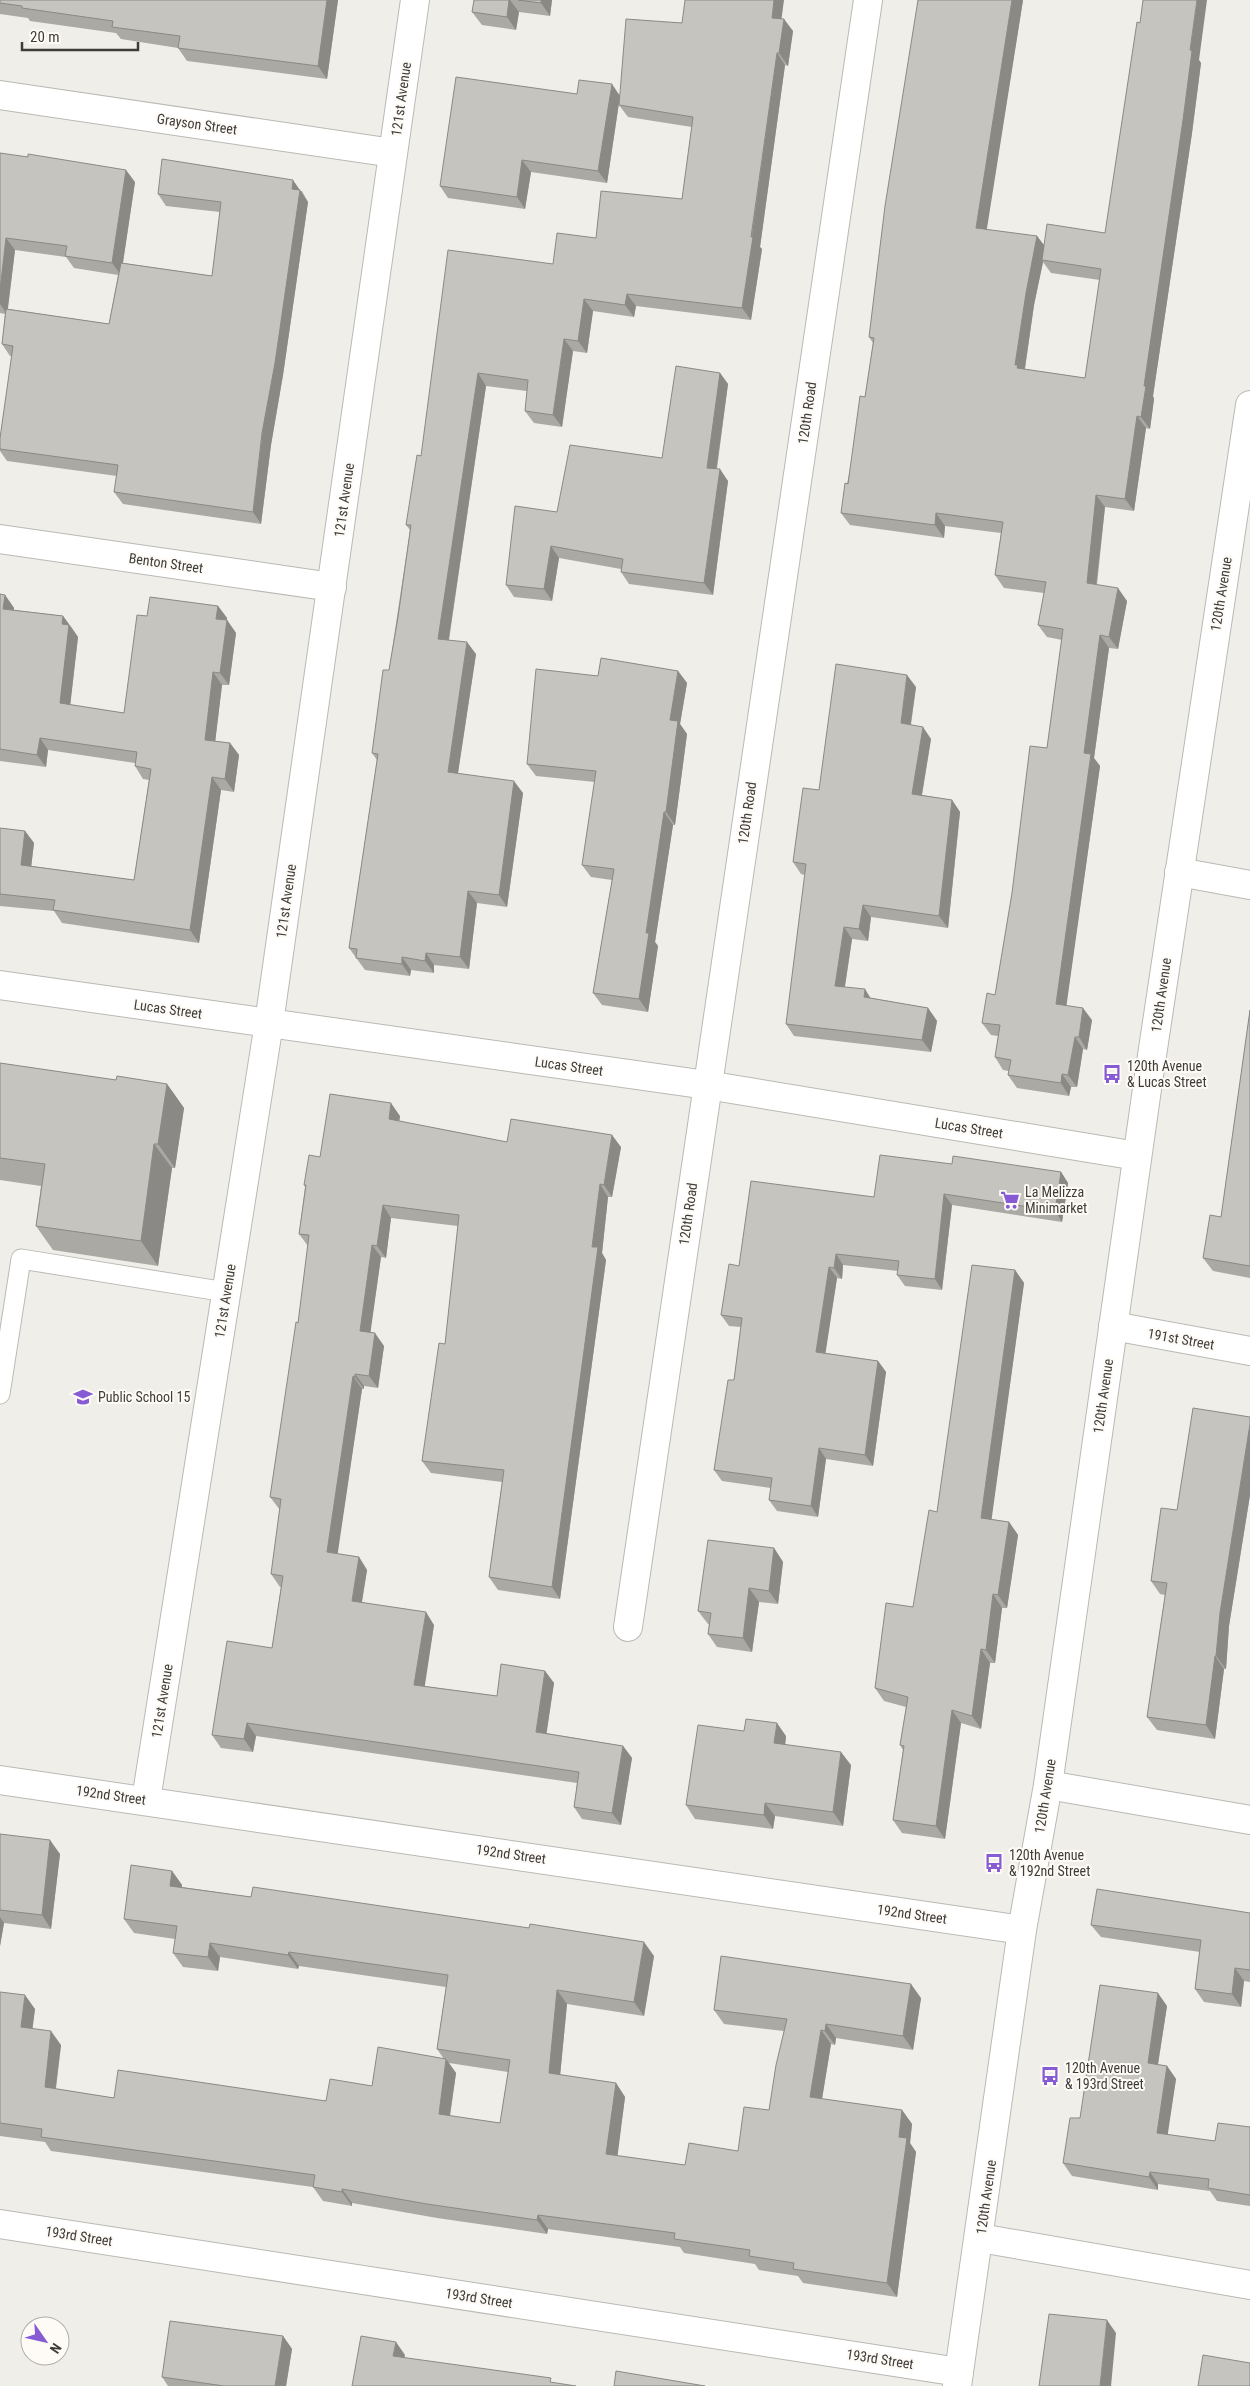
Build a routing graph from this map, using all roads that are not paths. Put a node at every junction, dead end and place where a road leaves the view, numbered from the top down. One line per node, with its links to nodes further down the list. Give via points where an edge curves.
1 (415, 0): 4 (street, 121st Avenue)
2 (868, 0): 12 (street, 120th Road)
3 (0, 95): 4 (street, Grayson Street)
4 (393, 153): 7 (street, 121st Avenue)
5 (1249, 421): 8 (street, 120th Avenue)
6 (0, 540): 7 (street, Benton Street)
7 (332, 588): 11 (street, 121st Avenue)
8 (1179, 872): 9 (street); 13 (street, 120th Avenue)
9 (1250, 885)
10 (0, 985): 11 (street, Lucas Street)
11 (268, 1023): 12 (street, Lucas Street); 14 (street, 121st Avenue)
12 (707, 1085): 13 (street, Lucas Street); 18 (street, 120th Road)
13 (1137, 1156): 15 (street, 120th Avenue)
14 (226, 1292): 17 (lane, via 21,1259); 21 (street, 121st Avenue)
15 (1113, 1326): 16 (street, 191st Street); 20 (street, 120th Avenue)
16 (1250, 1350)
17 (0, 1394)
18 (628, 1627)
19 (0, 1780): 21 (street, 192nd Street)
20 (1048, 1785): 22 (street); 23 (street, 120th Avenue)
21 (146, 1800): 23 (street, 192nd Street)
22 (1250, 1820)
23 (1022, 1930): 25 (street, 120th Avenue)
24 (0, 2224): 27 (street, 193rd Street)
25 (980, 2238): 26 (street); 27 (street, 120th Avenue)
26 (1250, 2285)
27 (958, 2379)

